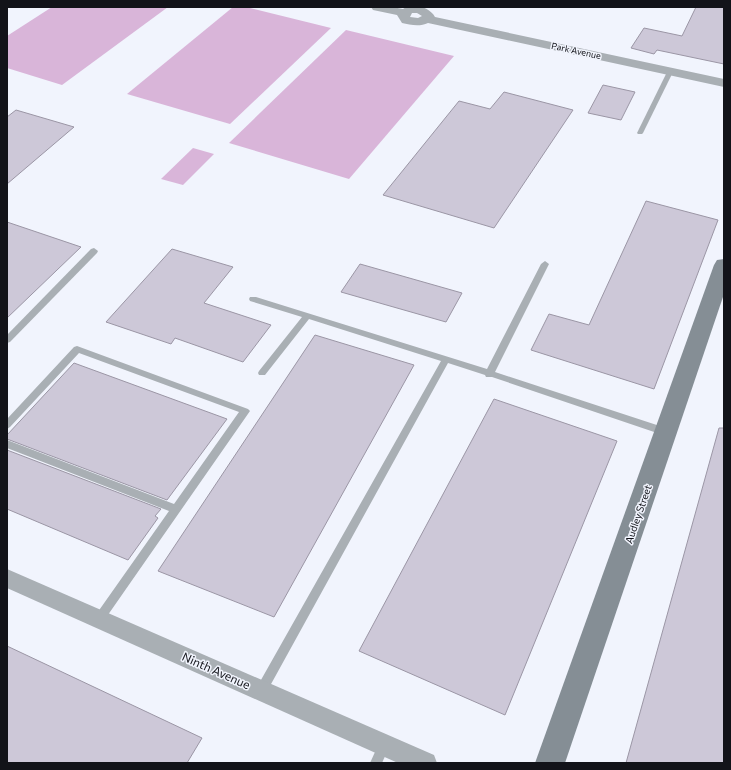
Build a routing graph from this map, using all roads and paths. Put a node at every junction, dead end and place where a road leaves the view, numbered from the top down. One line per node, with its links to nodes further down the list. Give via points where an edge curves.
1 (377, 7): 2 (street, via 403,13 403,18 410,22 420,22)
2 (424, 12): 3 (street, Park Avenue)
3 (670, 72): 4 (street, Park Avenue); 5 (lane)
4 (724, 83)
5 (640, 133)
6 (94, 251): 11 (lane)
7 (545, 264): 14 (lane)
8 (724, 265): 16 (street, Audley Street)
9 (254, 299): 10 (lane)
10 (307, 316): 12 (lane); 13 (lane)
11 (7, 340)
12 (446, 359): 14 (lane); 21 (lane)
13 (262, 373)
14 (489, 375): 16 (lane)
15 (7, 425): 18 (lane, via 77,350 245,410)
16 (666, 432): 24 (street, Audley Street)
17 (7, 444): 18 (lane)
18 (176, 509): 20 (lane)
19 (7, 578): 20 (street, Ninth Avenue)
20 (99, 619): 21 (street, Ninth Avenue)
21 (261, 690): 22 (street, Ninth Avenue)
22 (380, 754): 23 (street, Ninth Avenue)
23 (425, 763)
24 (550, 763)

